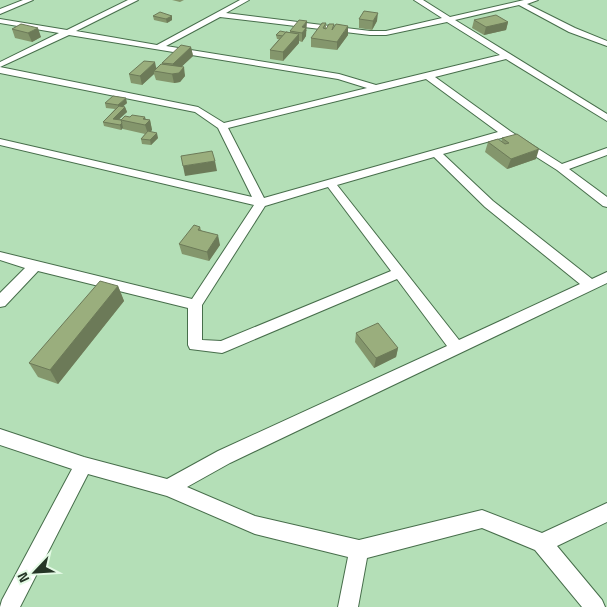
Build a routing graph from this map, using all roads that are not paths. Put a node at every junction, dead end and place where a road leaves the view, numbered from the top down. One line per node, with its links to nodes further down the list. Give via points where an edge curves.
1 (29, 0): 7 (street)
2 (134, 0): 11 (street)
3 (245, 0): 8 (street)
4 (418, 0): 9 (street)
5 (534, 0): 6 (street)
6 (520, 3): 9 (street); 13 (street)
7 (0, 12)
8 (220, 15): 9 (street, via 370,33 386,33); 15 (street)
9 (448, 19): 16 (street)
10 (0, 21): 11 (street)
11 (66, 32): 15 (street); 17 (street)
12 (607, 36): 13 (street)
13 (596, 39): 14 (street)
14 (607, 44)
15 (160, 46): 20 (street, via 339,77)
16 (506, 56): 19 (street); 21 (street)
17 (0, 65)
18 (0, 70): 22 (street, via 198,110)
19 (428, 76): 20 (street); 23 (street)
20 (376, 88): 22 (street)
21 (607, 118)
22 (222, 126): 29 (street)
23 (506, 133): 26 (street); 27 (street)
24 (0, 142): 29 (street)
25 (607, 151): 27 (street)
26 (436, 153): 28 (street); 35 (street, via 489,204)
27 (561, 168): 30 (street)
28 (331, 184): 29 (street); 33 (street)
29 (261, 203): 37 (street)
30 (607, 203)
31 (0, 256): 32 (street)
32 (35, 266): 36 (street); 37 (street)
33 (400, 273): 37 (street, via 222,347 195,345); 38 (street)
34 (607, 278): 35 (street)
35 (591, 285): 38 (street)
36 (0, 302)
37 (196, 305)
38 (457, 348): 41 (street, via 224,457)
39 (0, 436): 40 (street)
40 (84, 465): 41 (street); 45 (street)
41 (168, 488): 44 (street, via 254,525)
42 (607, 512): 43 (street)
43 (542, 543): 44 (street, via 482,519); 47 (street)
44 (358, 550): 46 (street)
45 (9, 607)
46 (348, 607)
47 (595, 607)

